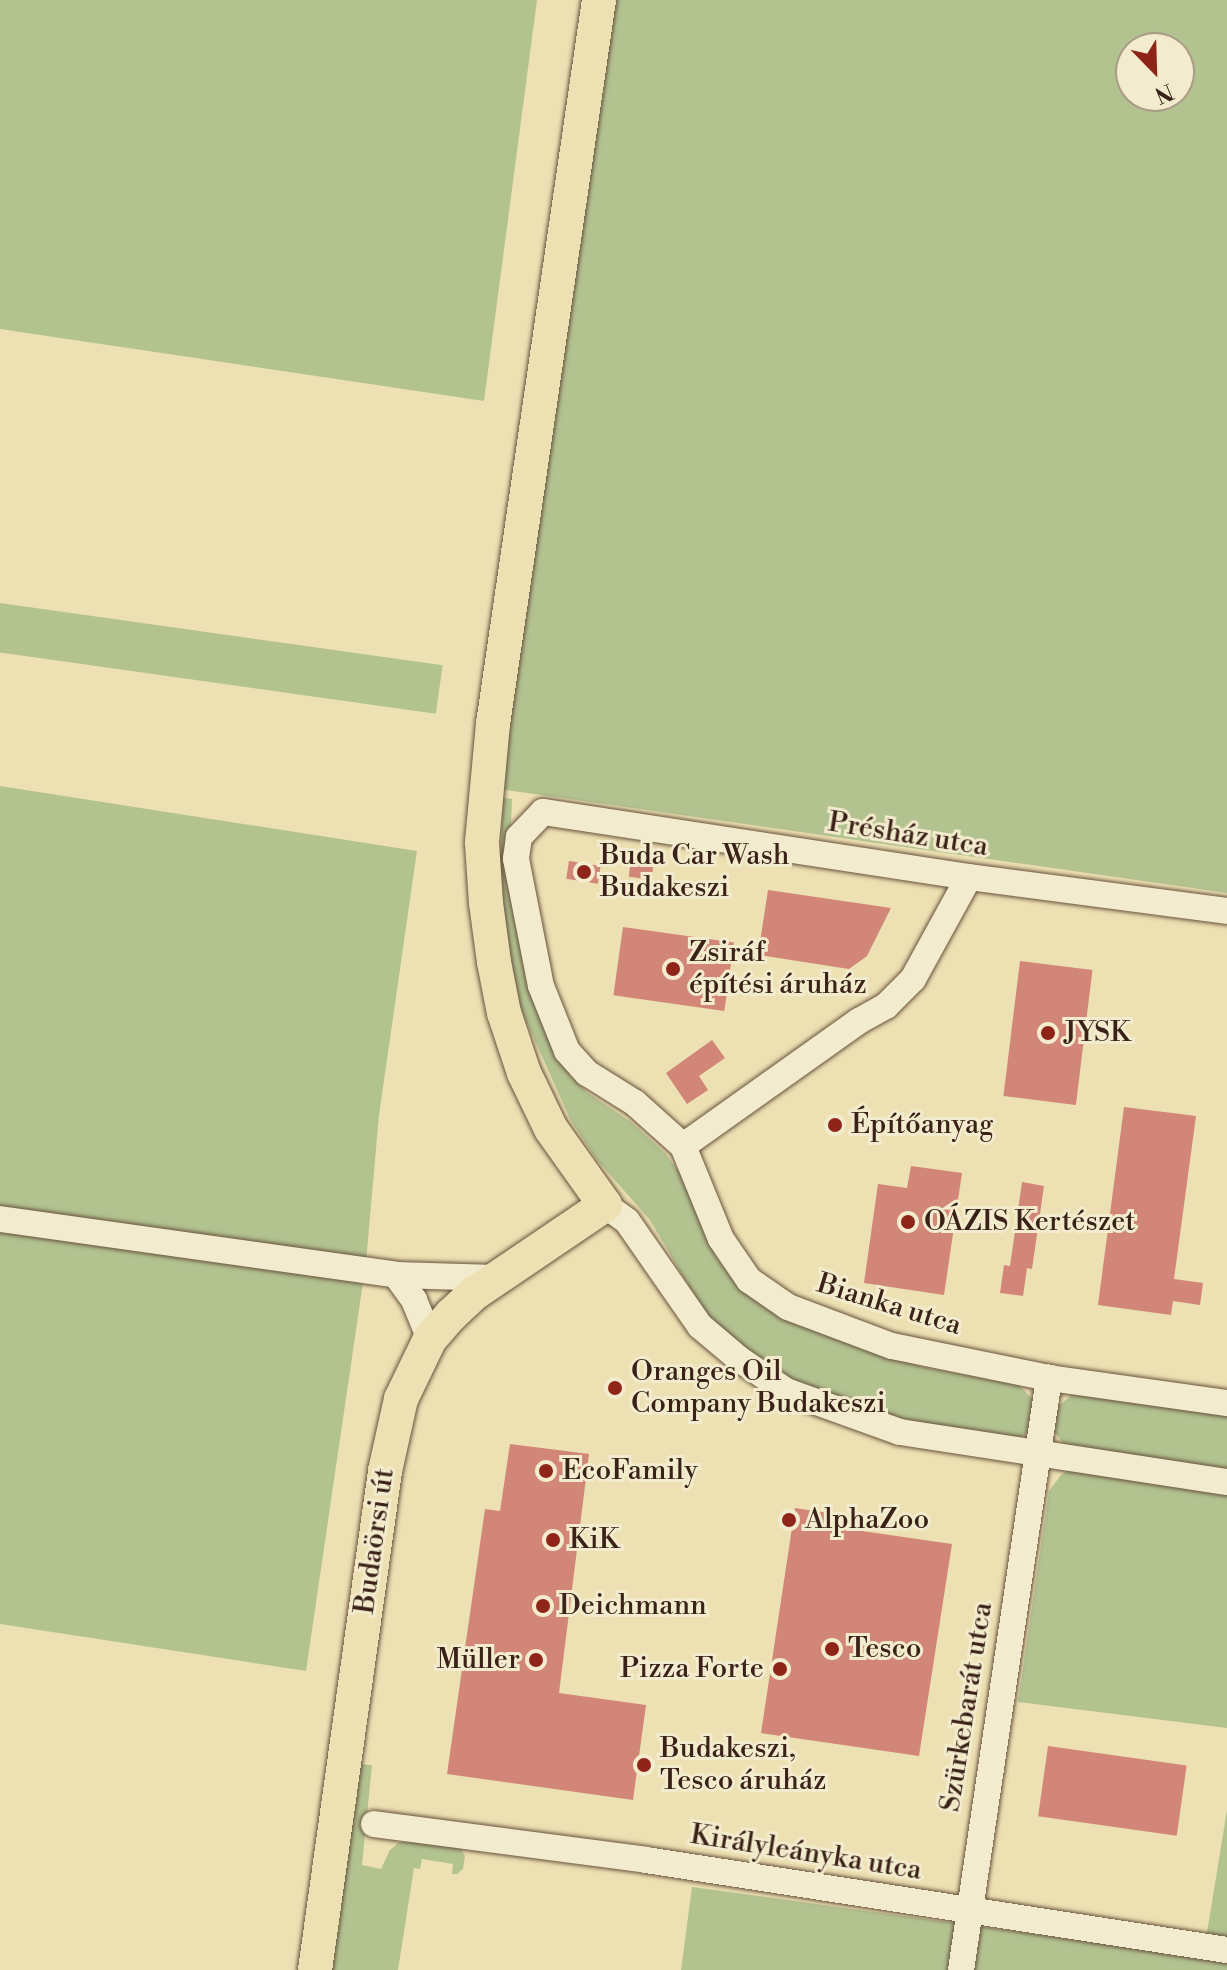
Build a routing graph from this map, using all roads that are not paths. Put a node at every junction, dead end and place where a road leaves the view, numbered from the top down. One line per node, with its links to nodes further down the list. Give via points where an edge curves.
1 (599, 0): 6 (main road, via 493,724 482,842 494,962 524,1073 551,1129)
2 (581, 816): 3 (street, Présház utca); 5 (street, Bianka utca, via 543,812 519,837 516,859 541,986 567,1051 587,1073 635,1103)
3 (969, 877): 4 (street, Présház utca); 5 (street, via 913,979 886,1006)
4 (1227, 911)
5 (683, 1146): 11 (street, Bianka utca, via 734,1259 749,1280 788,1307 892,1346)
6 (605, 1205): 9 (main road, Budaörsi út); 13 (street, via 627,1221 700,1326 786,1391 900,1432)
7 (0, 1219): 8 (street)
8 (396, 1275): 9 (street); 10 (street, via 414,1300)
9 (498, 1278): 10 (main road, Budaörsi út, via 475,1293)
10 (430, 1339): 18 (main road, Budaörsi út, via 401,1399 387,1459)
11 (1049, 1378): 12 (street, Bianka utca); 13 (street, Szürkebarát utca)
12 (1227, 1403)
13 (1037, 1454): 14 (street); 16 (street, Szürkebarát utca)
14 (1227, 1482)
15 (374, 1824): 16 (street, Királyleányka utca, via 646,1860)
16 (969, 1912): 17 (street, Királyleányka utca); 19 (street, Szürkebarát utca)
17 (1227, 1950)
18 (315, 1970)
19 (961, 1970)

